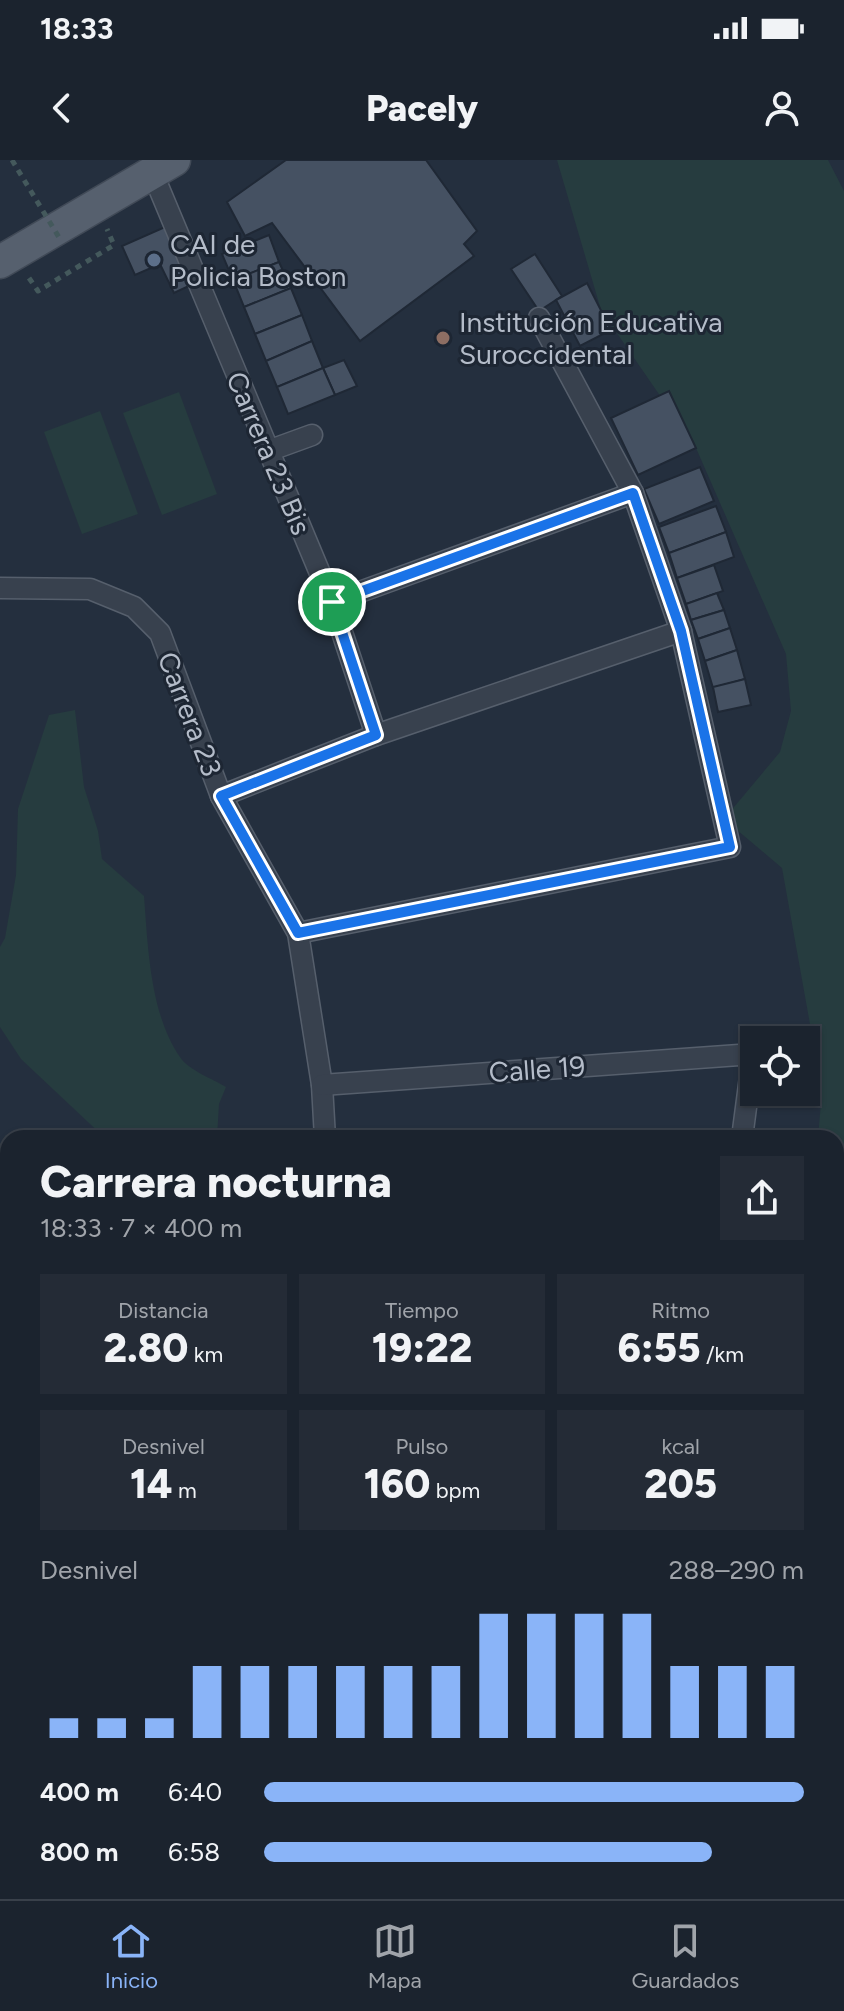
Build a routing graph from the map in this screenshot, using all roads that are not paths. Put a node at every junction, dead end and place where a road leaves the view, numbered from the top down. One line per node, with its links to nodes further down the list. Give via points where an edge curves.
1 (163, 167): 2 (main road); 5 (street, Carrera 23 Bis)
2 (0, 262)
3 (539, 318): 6 (street)
4 (312, 435): 5 (street)
5 (268, 451): 8 (street, Carrera 23 Bis)
6 (633, 493): 8 (street); 9 (street)
7 (0, 588): 11 (street, Carrera 23, via 90,589 134,607 160,633)
8 (332, 602): 10 (street, Carrera 23 Bis)
9 (681, 631): 10 (street); 12 (street, via 730,847)
10 (376, 735): 11 (street)
11 (221, 796): 12 (street, Carrera 23)
12 (298, 933): 14 (street, Carrera 23)
13 (740, 1055): 14 (street, Calle 19)
14 (322, 1085): 16 (street, Carrera 23)
15 (746, 1106): 17 (street)
16 (325, 1130)
17 (743, 1130)

